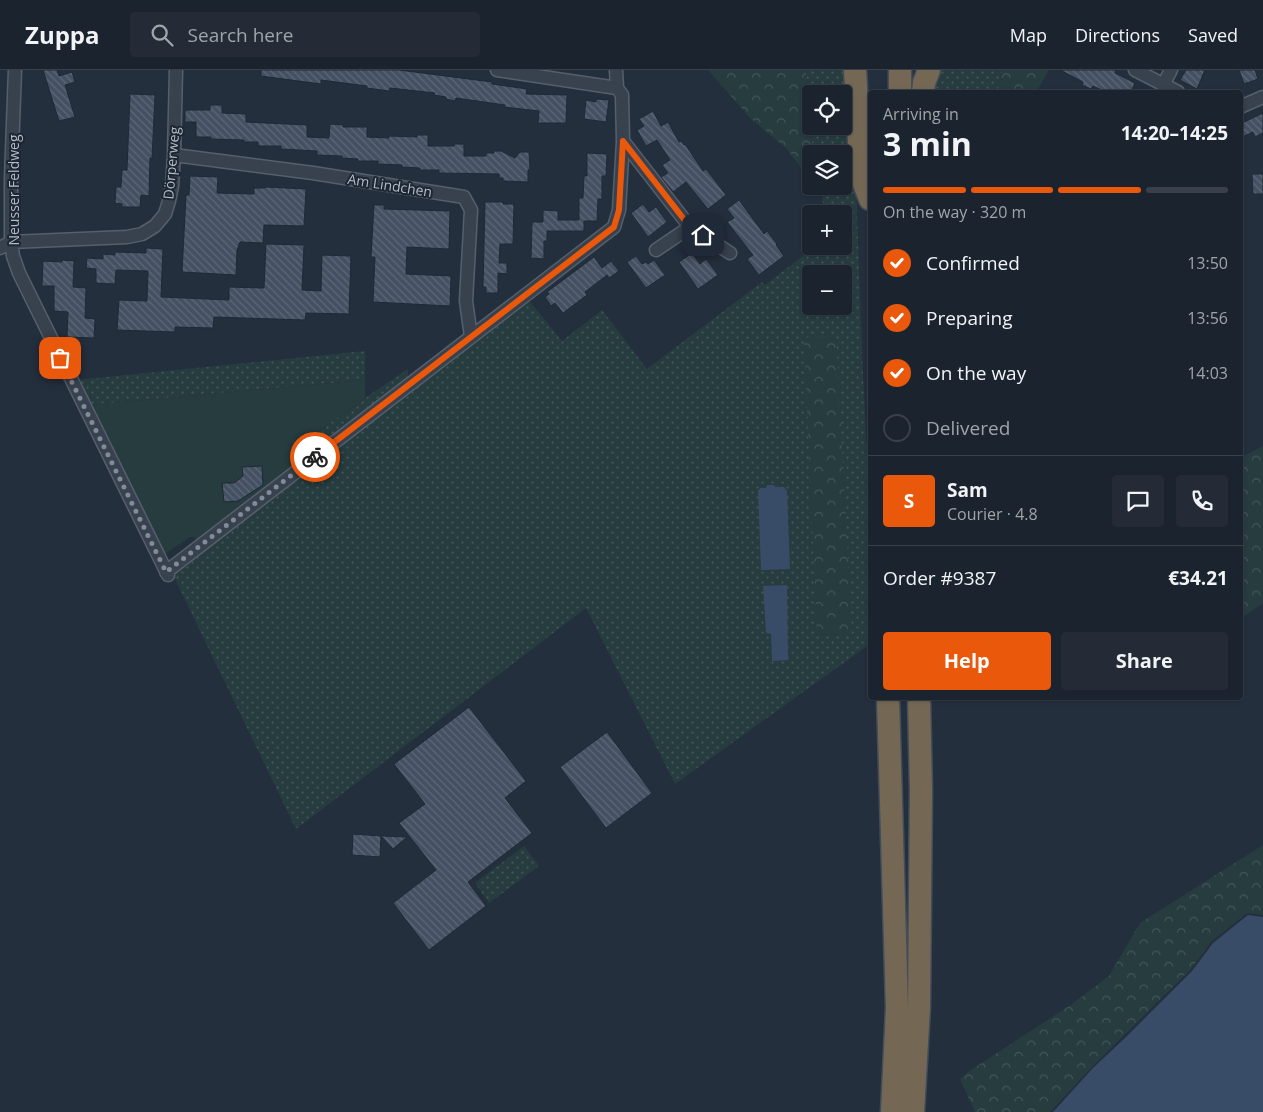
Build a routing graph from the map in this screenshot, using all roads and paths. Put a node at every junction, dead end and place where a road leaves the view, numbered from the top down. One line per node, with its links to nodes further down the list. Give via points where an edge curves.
1 (15, 70): 21 (street, Neusser Feldweg)
2 (176, 70): 20 (street, Dörperweg)
3 (497, 70): 12 (street)
4 (616, 70): 12 (street)
5 (855, 70): 22 (highway, via 861,176)
6 (867, 70): 16 (highway)
7 (900, 70): 13 (highway)
8 (929, 70): 14 (highway)
9 (1135, 70): 11 (street)
10 (1170, 70): 11 (street)
11 (1163, 85): 15 (street)
12 (617, 88): 19 (street, via 622,95)
13 (900, 90)
14 (924, 90)
15 (1174, 90)
16 (868, 97)
17 (1263, 97): 18 (street)
18 (1243, 106)
19 (623, 141): 23 (street); 27 (street, via 619,210 614,227)
20 (174, 155): 24 (street, Dörperweg, via 170,201 165,214 142,234); 27 (street, Am Lindchen, via 464,197 471,210 466,301)
21 (6, 177): 24 (street, Neusser Feldweg)
22 (868, 194)
23 (690, 227): 25 (street); 26 (street)
24 (6, 245): 27 (street, Neusser Feldweg, via 167,574)
25 (656, 250)
26 (730, 253)
27 (471, 337)
28 (888, 700): 30 (highway, via 897,1008)
29 (919, 700): 31 (highway, via 922,790 919,1007)
30 (892, 1112)
31 (912, 1112)

